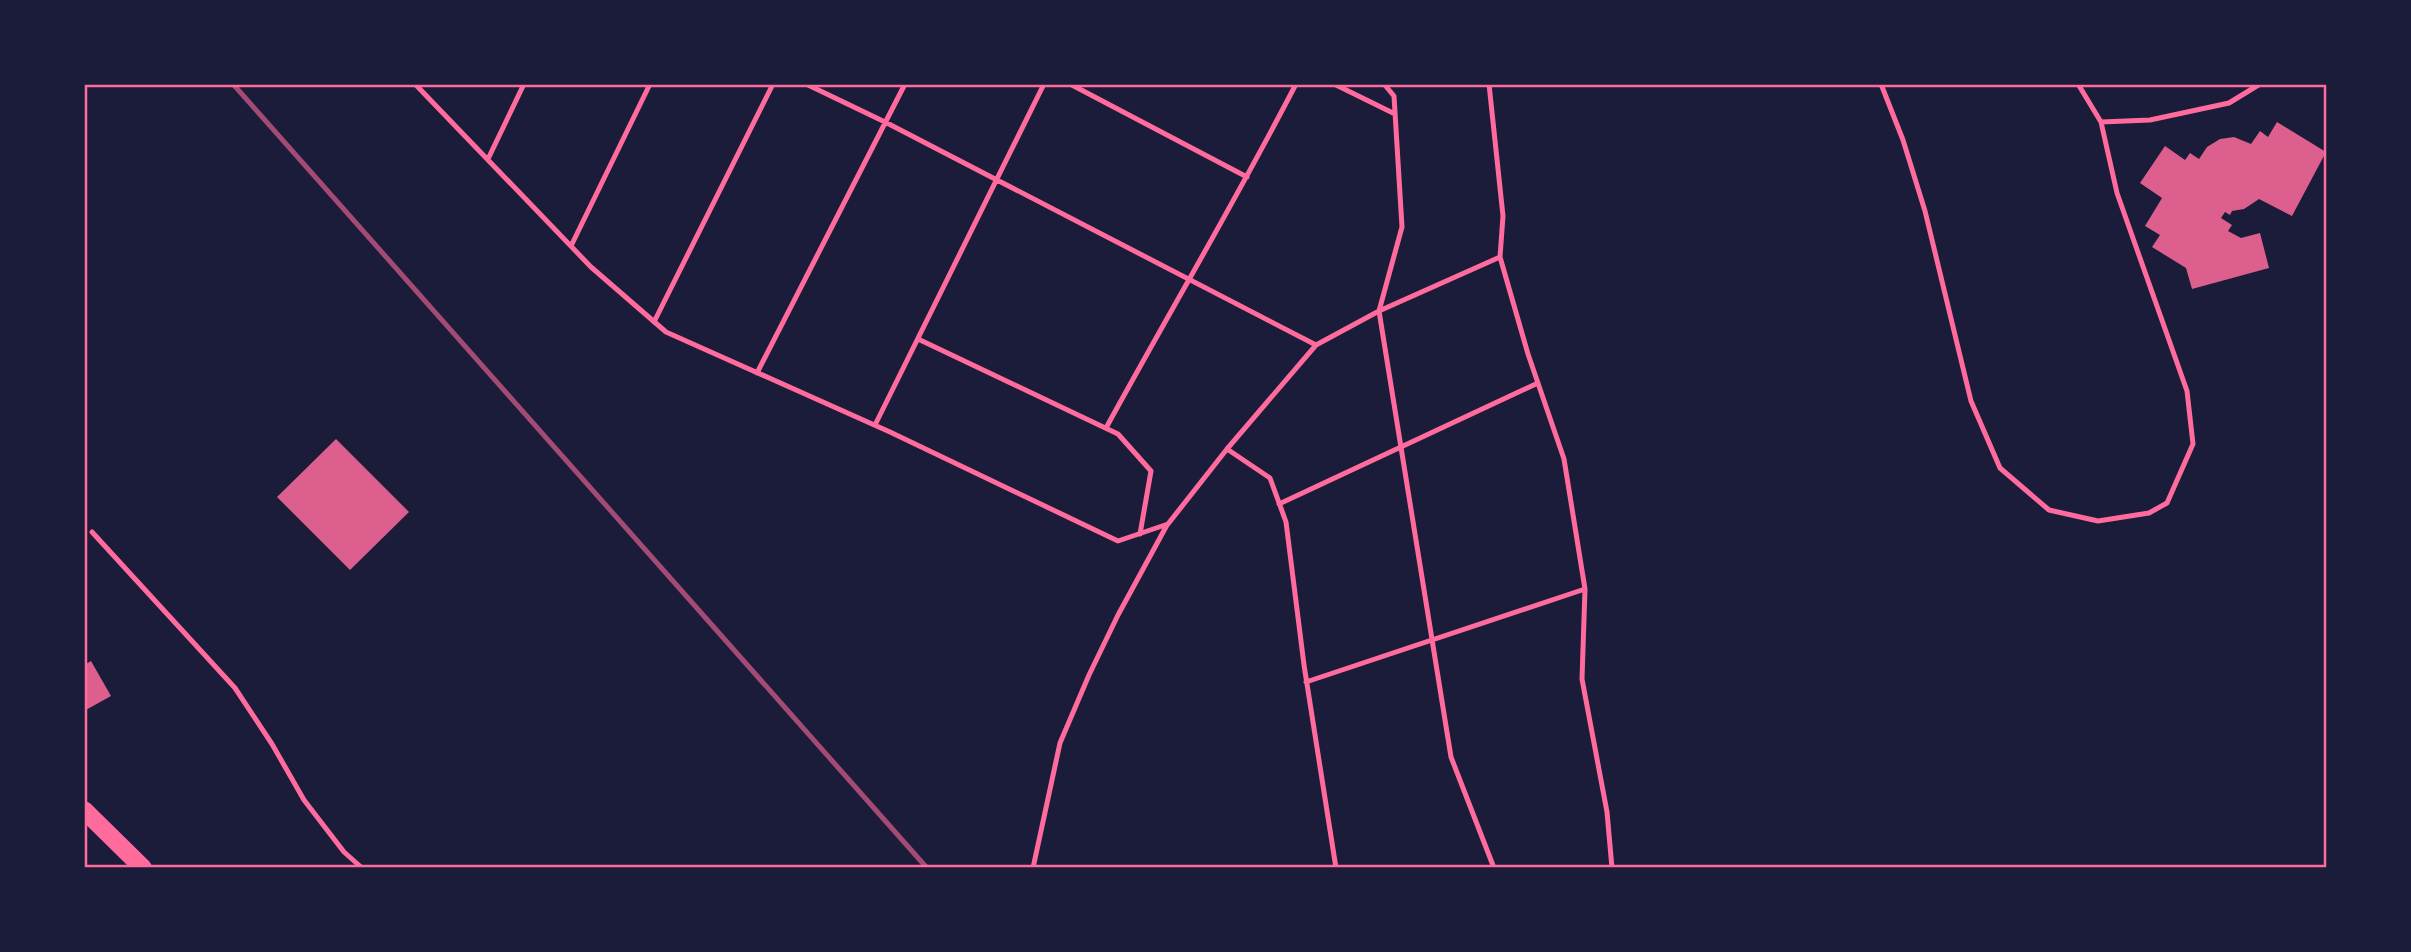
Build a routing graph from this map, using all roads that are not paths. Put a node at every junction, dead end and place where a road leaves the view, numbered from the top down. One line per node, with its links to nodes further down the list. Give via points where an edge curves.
1 (415, 84): 19 (lane)
2 (524, 84): 19 (lane)
3 (650, 84): 22 (lane)
4 (773, 84): 26 (lane)
5 (806, 84): 17 (lane)
6 (905, 84): 17 (lane)
7 (1044, 84): 21 (lane)
8 (1070, 84): 20 (lane)
9 (1296, 84): 20 (lane)
10 (1334, 84): 16 (lane)
11 (1384, 84): 16 (lane, via 1394,96)
12 (1489, 84): 23 (lane, via 1503,216)
13 (1881, 84): 18 (lane, via 1925,211 1970,401 2000,468 2049,510 2098,521 2149,513 2167,503 2193,444 2187,391 2117,193)
14 (2078, 84): 18 (lane)
15 (2260, 84): 18 (lane, via 2229,103 2150,120)
16 (1395, 114): 25 (lane, via 1402,227)
17 (885, 122): 21 (lane); 29 (lane)
18 (2101, 122)
19 (488, 159): 22 (lane)
20 (1247, 177): 24 (lane)
21 (996, 179): 24 (lane); 27 (lane)
22 (571, 246): 26 (lane)
23 (1500, 257): 25 (lane); 30 (lane)
24 (1187, 279): 28 (lane); 32 (lane)
25 (1379, 312): 28 (lane); 33 (lane)
26 (654, 322): 29 (lane, via 666,332)
27 (918, 339): 31 (lane); 32 (lane)
28 (1316, 345): 34 (lane)
29 (757, 373): 31 (lane)
30 (1538, 383): 33 (lane); 39 (lane, via 1564,459)
31 (875, 425): 38 (lane, via 1118,541)
32 (1106, 428): 38 (lane, via 1118,434 1151,471)
33 (1401, 447): 35 (lane); 40 (lane)
34 (1227, 449): 35 (lane, via 1270,478); 36 (lane)
35 (1279, 504): 41 (lane, via 1286,522)
36 (1168, 524): 38 (lane); 45 (lane, via 1118,615 1060,743)
37 (92, 532): 44 (lane, via 235,688 304,800)
38 (1140, 534)
39 (1585, 589): 40 (lane); 48 (lane, via 1582,679 1607,812)
40 (1432, 641): 41 (lane); 47 (lane, via 1451,757)
41 (1307, 682): 46 (lane)
42 (84, 810): 43 (main road)
43 (143, 868)
44 (362, 868)
45 (1033, 868)
46 (1336, 868)
47 (1494, 868)
48 (1612, 868)

